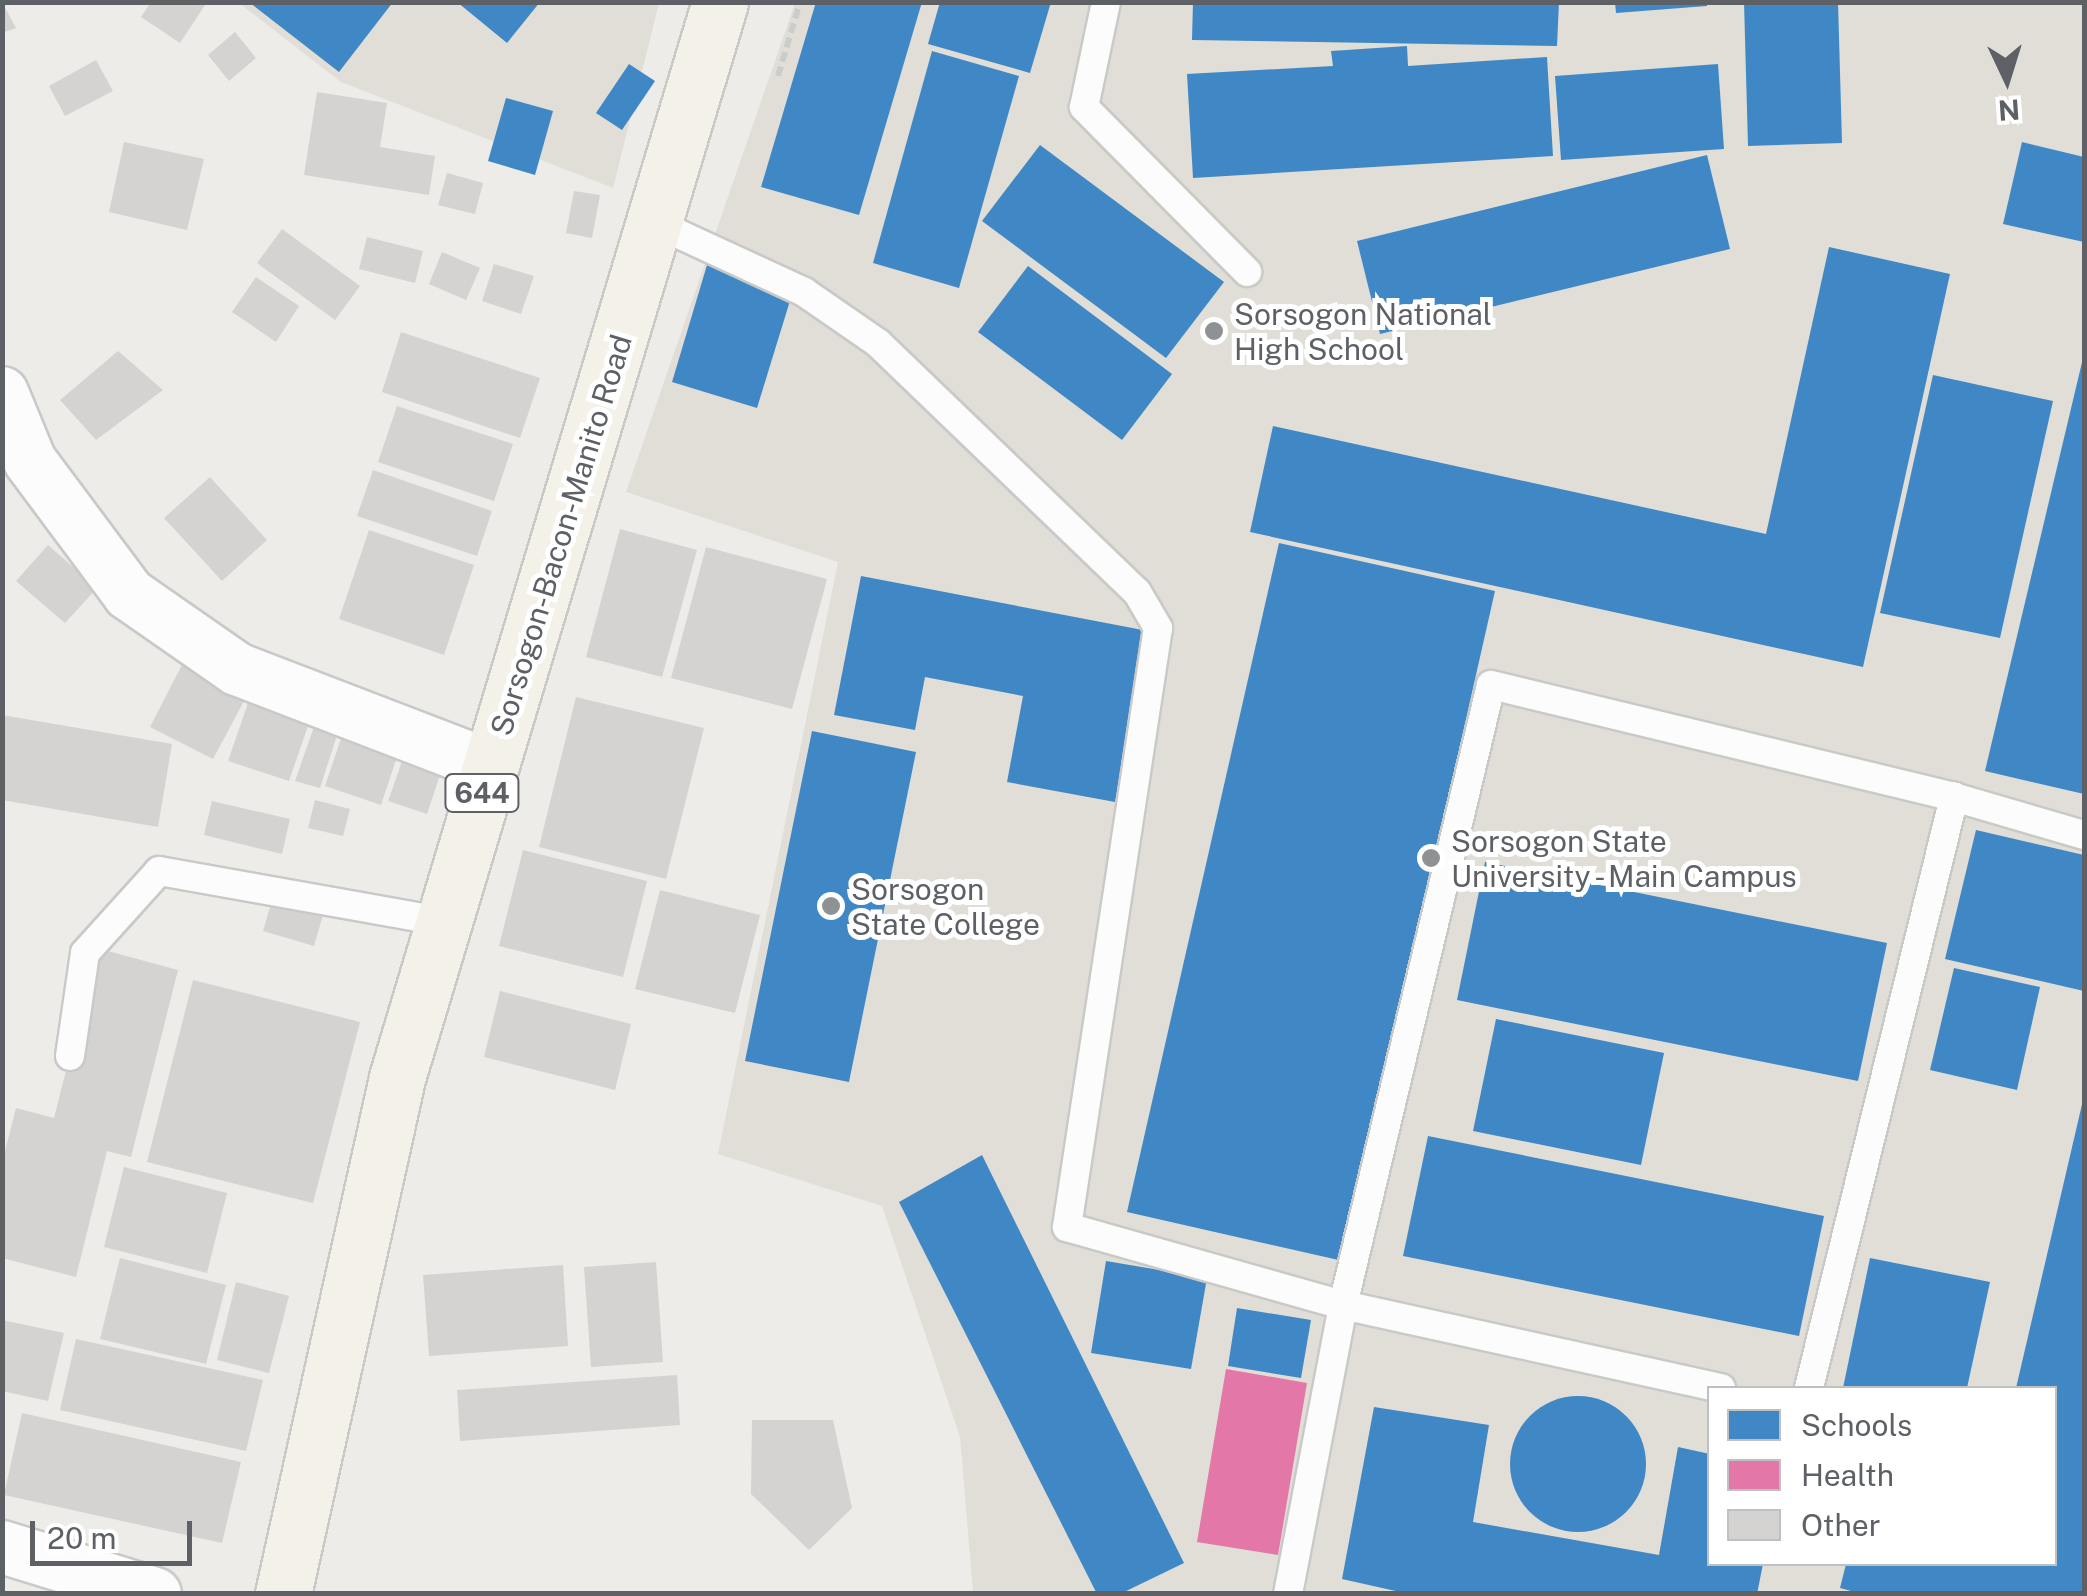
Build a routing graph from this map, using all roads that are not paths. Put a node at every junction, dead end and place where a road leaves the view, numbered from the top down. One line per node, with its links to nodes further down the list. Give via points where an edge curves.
1 (720, 2): 3 (main road, Sorsogon-Bacon-Manito Road / 644)
2 (1106, 2): 4 (lane, via 1084,108)
3 (657, 224): 6 (main road, Sorsogon-Bacon-Manito Road / 644); 11 (lane, via 804,292 878,344 1137,592 1158,628 1067,1227)
4 (1246, 272)
5 (2, 393): 6 (street, via 30,461 129,594 238,669)
6 (490, 766): 9 (main road, Sorsogon-Bacon-Manito Road / 644)
7 (1954, 797): 8 (lane); 11 (lane, via 1491,685); 13 (lane)
8 (2084, 835)
9 (444, 922): 10 (lane, via 159,871 85,953); 16 (main road, Sorsogon-Bacon-Manito Road / 644, via 397,1078)
10 (70, 1056)
11 (1342, 1305): 12 (lane); 17 (lane)
12 (1713, 1386)
13 (1809, 1386)
14 (2, 1547): 15 (street)
15 (155, 1594)
16 (283, 1594)
17 (1288, 1594)

